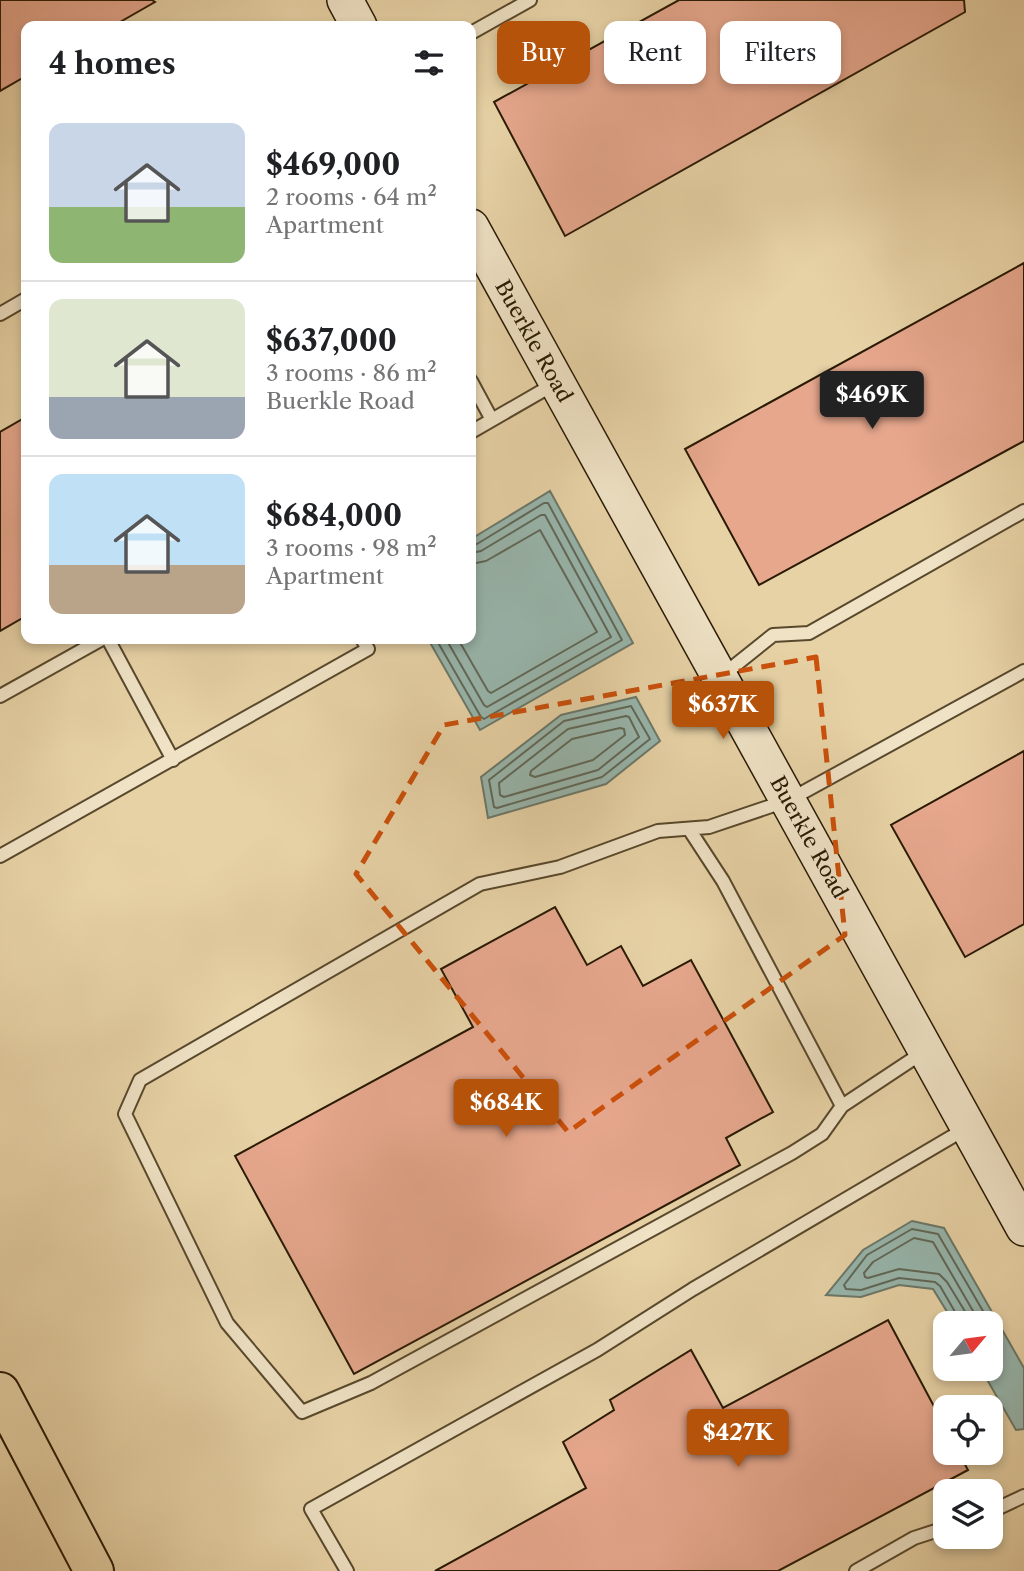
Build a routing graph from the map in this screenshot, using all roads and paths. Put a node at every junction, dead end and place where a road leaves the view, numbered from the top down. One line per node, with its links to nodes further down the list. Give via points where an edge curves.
1 (345, 0): 3 (street)
2 (530, 0): 4 (lane)
3 (356, 21)
4 (476, 30)
5 (476, 236): 8 (street, Buerkle Road)
6 (21, 302): 7 (lane)
7 (0, 314)
8 (557, 383): 10 (lane); 17 (street, Buerkle Road)
9 (476, 390): 10 (lane)
10 (492, 420): 11 (lane)
11 (476, 429)
12 (1024, 511): 17 (lane, via 809,633 773,635)
13 (93, 644): 18 (lane)
14 (111, 644): 19 (lane)
15 (365, 644): 19 (lane, via 368,649)
16 (1024, 671): 20 (lane)
17 (720, 677): 20 (street, Buerkle Road)
18 (0, 696)
19 (173, 760): 22 (lane)
20 (789, 800): 21 (lane, via 709,827); 23 (street, Buerkle Road)
21 (689, 829): 24 (lane, via 723,881); 24 (lane, via 658,831 559,867 480,884 140,1080 125,1114 228,1323 302,1412 371,1383 792,1153 822,1134)
22 (0, 856)
23 (927, 1049): 24 (lane); 25 (street, Buerkle Road)
24 (842, 1106)
25 (968, 1127): 26 (street, Buerkle Road); 32 (lane, via 597,1350 311,1509)
26 (1024, 1228)
27 (0, 1392): 31 (highway)
28 (1024, 1496): 29 (lane)
29 (1003, 1506)
30 (933, 1532): 33 (lane)
31 (94, 1571)
32 (347, 1571)
33 (856, 1571)

